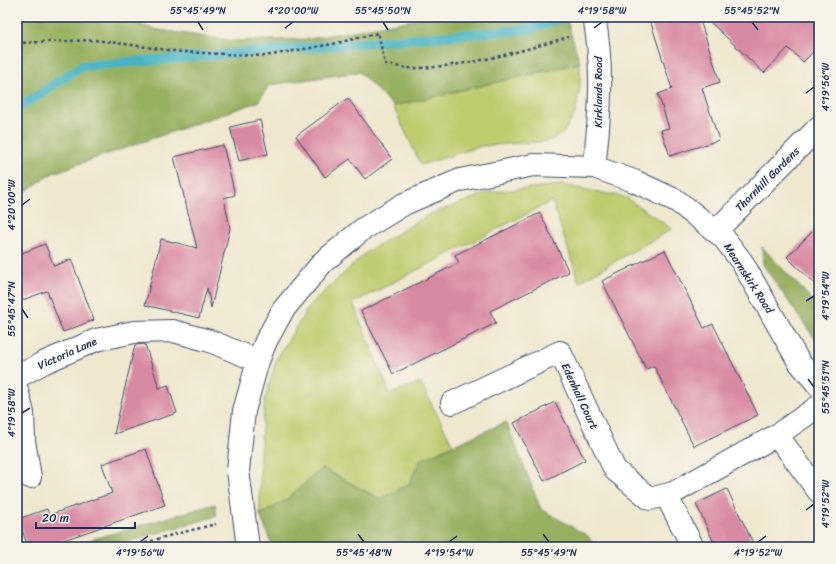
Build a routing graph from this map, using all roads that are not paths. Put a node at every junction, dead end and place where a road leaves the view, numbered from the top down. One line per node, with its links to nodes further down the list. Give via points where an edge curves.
1 (595, 23): 3 (street, Kirklands Road, via 601,75)
2 (819, 128): 4 (street, Thornhill Gardens)
3 (594, 167): 4 (street, Mearnskirk Road, via 634,181 677,201); 5 (street, Mearnskirk Road, via 533,165 460,180 404,204 362,229 323,262 283,310)
4 (716, 231): 7 (street, Mearnskirk Road, via 742,262 799,362)
5 (258, 361): 6 (street, Victoria Lane, via 210,340 173,331 134,332 96,340); 15 (street, Mearnskirk Road, via 244,411 238,471)
6 (17, 377)
7 (819, 386)
8 (17, 390): 12 (street, via 23,413 24,441)
9 (452, 403): 14 (street, Edenhall Court, via 560,352 615,470 650,499)
10 (819, 406): 11 (street, Edenhall Court)
11 (777, 435): 13 (street); 14 (street, Edenhall Court, via 673,493)
12 (30, 477)
13 (819, 492)
14 (666, 494): 16 (street)
15 (248, 547)
16 (693, 547)

